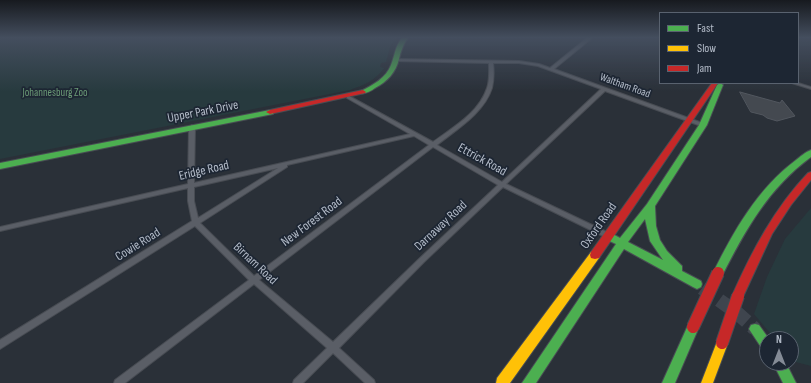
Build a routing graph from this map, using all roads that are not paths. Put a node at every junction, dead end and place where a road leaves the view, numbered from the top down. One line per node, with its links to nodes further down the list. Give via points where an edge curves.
1 (397, 56): 3 (main road, Upper Park Drive)
2 (567, 56): 5 (street)
3 (396, 60): 4 (street, Waltham Road); 11 (main road, Upper Park Drive, via 392,71 382,81 372,88)
4 (491, 62): 5 (street, Waltham Road, via 526,63); 16 (street, New Forest Road, via 491,84 485,100 467,119)
5 (552, 68): 10 (street, Waltham Road)
6 (714, 84): 12 (main road, Oxford Road)
7 (721, 84): 13 (main road)
8 (797, 84): 9 (street)
9 (811, 88)
10 (604, 89): 12 (street, Waltham Road); 21 (street, Darnaway Road)
11 (348, 97): 14 (main road, Upper Park Drive); 15 (street, Ettrick Road)
12 (690, 120): 13 (street, Waltham Road); 26 (main road, Oxford Road)
13 (703, 125): 23 (main road)
14 (192, 127): 19 (main road, Upper Park Drive); 22 (street)
15 (413, 135): 16 (street, Ettrick Road); 18 (street, Eridge Road)
16 (433, 146): 21 (street, Ettrick Road); 28 (street, New Forest Road)
17 (811, 153): 39 (main road, bridge, via 788,170 763,194 746,220 718,273)
18 (287, 164): 22 (street, Eridge Road); 24 (street, Cowie Road)
19 (0, 166)
20 (811, 176): 40 (main road, bridge, via 792,194 774,218 738,296)
21 (503, 184): 26 (street, Ettrick Road); 32 (street, Darnaway Road)
22 (191, 185): 24 (street, via 191,201); 25 (street, Eridge Road)
23 (650, 206): 27 (main road); 27 (main road, via 648,225 651,240 660,252 693,282)
24 (196, 223): 28 (street, Birnam Road); 31 (street, Cowie Road)
25 (0, 229)
26 (608, 236): 27 (main road); 37 (main road, Oxford Road)
27 (622, 243): 38 (main road)
28 (254, 280): 32 (street, Birnam Road); 34 (street, New Forest Road)
29 (755, 330): 30 (main road)
30 (759, 335)
31 (0, 345)
32 (333, 348): 35 (street, Darnaway Road); 36 (street, Birnam Road)
33 (783, 371): 41 (main road)
34 (118, 383)
35 (297, 383)
36 (371, 383)
37 (502, 383)
38 (528, 383)
39 (668, 383)
40 (707, 383)
41 (790, 383)

